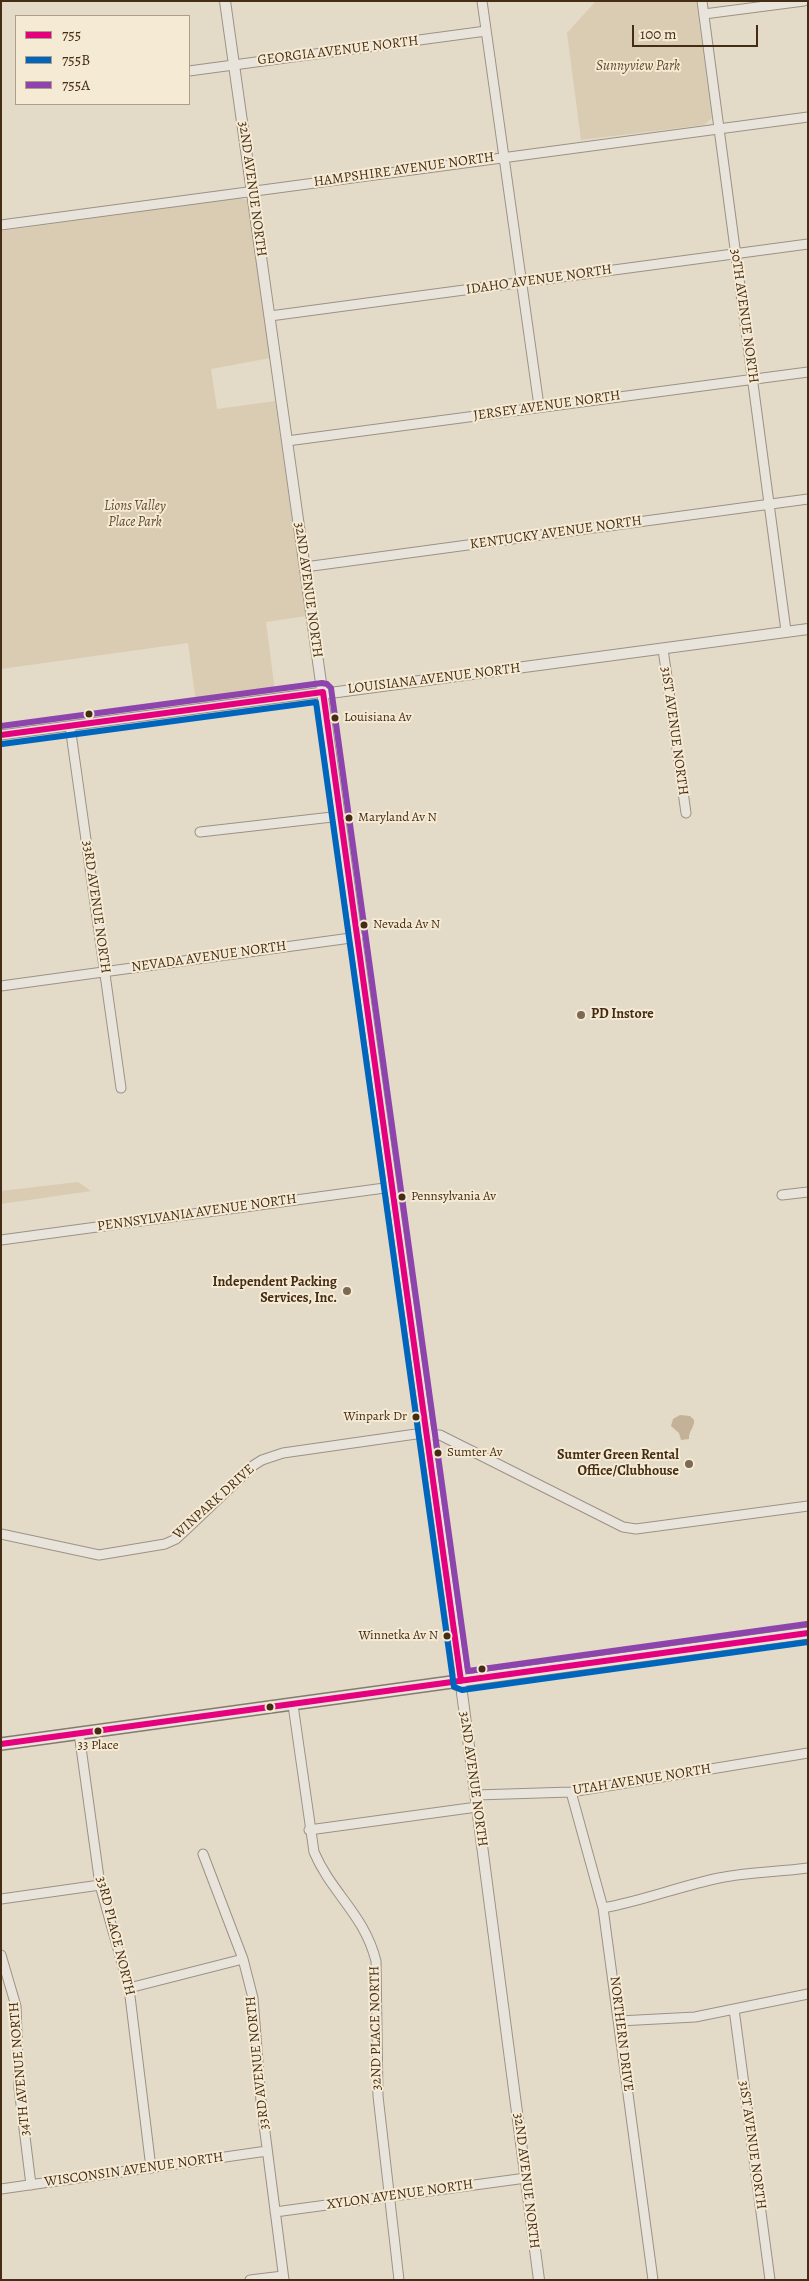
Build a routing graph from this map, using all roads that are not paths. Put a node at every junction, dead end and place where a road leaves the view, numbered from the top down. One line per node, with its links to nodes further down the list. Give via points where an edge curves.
1 (225, 1): 7 (street, 32ND AVENUE NORTH)
2 (482, 1): 6 (street)
3 (702, 1): 5 (street, 30TH AVENUE NORTH)
4 (804, 1): 5 (street)
5 (704, 14): 10 (street, 30TH AVENUE NORTH)
6 (486, 31): 7 (street, GEORGIA AVENUE NORTH); 11 (street)
7 (234, 64): 8 (street, GEORGIA AVENUE NORTH); 12 (street, 32ND AVENUE NORTH)
8 (190, 70)
9 (808, 117): 10 (street, HAMPSHIRE AVENUE NORTH)
10 (719, 128): 11 (street, HAMPSHIRE AVENUE NORTH); 15 (street, 30TH AVENUE NORTH)
11 (504, 157): 12 (street, HAMPSHIRE AVENUE NORTH); 16 (street)
12 (252, 190): 13 (street, HAMPSHIRE AVENUE NORTH); 17 (street, 32ND AVENUE NORTH)
13 (1, 225)
14 (808, 244): 15 (street, IDAHO AVENUE NORTH)
15 (736, 253): 16 (street, IDAHO AVENUE NORTH); 19 (street, 30TH AVENUE NORTH)
16 (522, 282): 17 (street, IDAHO AVENUE NORTH); 20 (street)
17 (270, 316): 21 (street, 32ND AVENUE NORTH)
18 (808, 372): 19 (street, JERSEY AVENUE NORTH)
19 (752, 379): 20 (street, JERSEY AVENUE NORTH); 23 (street, 30TH AVENUE NORTH)
20 (539, 406): 21 (street, JERSEY AVENUE NORTH)
21 (287, 441): 24 (street, 32ND AVENUE NORTH)
22 (808, 499): 23 (street, KENTUCKY AVENUE NORTH)
23 (769, 504): 24 (street, KENTUCKY AVENUE NORTH); 26 (street, 30TH AVENUE NORTH)
24 (305, 567): 28 (street, 32ND AVENUE NORTH)
25 (808, 628): 26 (street, LOUISIANA AVENUE NORTH)
26 (786, 631): 27 (street, LOUISIANA AVENUE NORTH)
27 (663, 649): 28 (street, LOUISIANA AVENUE NORTH); 31 (street, 31ST AVENUE NORTH)
28 (323, 692): 29 (street, LOUISIANA AVENUE NORTH); 32 (street, 32ND AVENUE NORTH)
29 (70, 726): 30 (street, LOUISIANA AVENUE NORTH); 35 (street, 33RD AVENUE NORTH)
30 (1, 735)
31 (686, 813)
32 (341, 816): 33 (street); 34 (street, 32ND AVENUE NORTH)
33 (200, 832)
34 (358, 937): 35 (street, NEVADA AVENUE NORTH); 38 (street, 32ND AVENUE NORTH)
35 (105, 971): 36 (street, NEVADA AVENUE NORTH); 37 (street, 33RD AVENUE NORTH)
36 (1, 986)
37 (121, 1088)
38 (392, 1187): 41 (street, PENNSYLVANIA AVENUE NORTH); 42 (street, 32ND AVENUE NORTH)
39 (808, 1192): 40 (street)
40 (782, 1195)
41 (1, 1240)
42 (427, 1434): 43 (street, via 440,1435 623,1526 636,1529); 44 (street, WINPARK DRIVE, via 283,1453 262,1460 176,1539 154,1547 99,1554); 46 (street, 32ND AVENUE NORTH)
43 (808, 1506)
44 (1, 1534)
45 (808, 1633): 46 (main road)
46 (461, 1682): 47 (main road); 52 (street, 32ND AVENUE NORTH)
47 (293, 1705): 48 (main road); 54 (street, 32ND PLACE NORTH)
48 (79, 1733): 49 (main road); 57 (street, 33RD PLACE NORTH)
49 (1, 1744)
50 (808, 1752): 51 (street, UTAH AVENUE NORTH)
51 (571, 1792): 52 (street, UTAH AVENUE NORTH); 59 (street, NORTHERN DRIVE)
52 (476, 1795): 53 (street, 32ND AVENUE NORTH)
53 (477, 1807): 54 (street); 68 (street, 32ND AVENUE NORTH)
54 (309, 1830): 71 (street, 32ND PLACE NORTH, via 321,1869 363,1926 376,1961 378,2096)
55 (203, 1854): 61 (street, 33RD AVENUE NORTH)
56 (808, 1868): 59 (street, via 722,1878)
57 (100, 1885): 58 (street); 62 (street, 33RD PLACE NORTH)
58 (1, 1899)
59 (603, 1908): 65 (street, NORTHERN DRIVE)
60 (1, 1954): 69 (street, 34TH AVENUE NORTH, via 16,2006 18,2088)
61 (243, 1959): 62 (street); 66 (street, 33RD AVENUE NORTH, via 253,1998)
62 (129, 1988): 67 (street, 33RD PLACE NORTH)
63 (808, 1994): 64 (street)
64 (734, 2009): 65 (street, via 695,2017); 78 (street, 31ST AVENUE NORTH)
65 (619, 2021): 77 (street, NORTHERN DRIVE)
66 (267, 2151): 67 (street, WISCONSIN AVENUE NORTH); 72 (street, 33RD AVENUE NORTH)
67 (151, 2168): 69 (street, WISCONSIN AVENUE NORTH)
68 (526, 2178): 71 (street, XYLON AVENUE NORTH); 76 (street, 32ND AVENUE NORTH)
69 (31, 2185): 70 (street, WISCONSIN AVENUE NORTH)
70 (1, 2189)
71 (388, 2197): 72 (street, XYLON AVENUE NORTH); 75 (street, 32ND PLACE NORTH)
72 (275, 2212): 73 (street, 33RD AVENUE NORTH)
73 (284, 2278): 74 (street)
74 (250, 2280)
75 (399, 2280)
76 (539, 2280)
77 (653, 2280)
78 (770, 2280)

